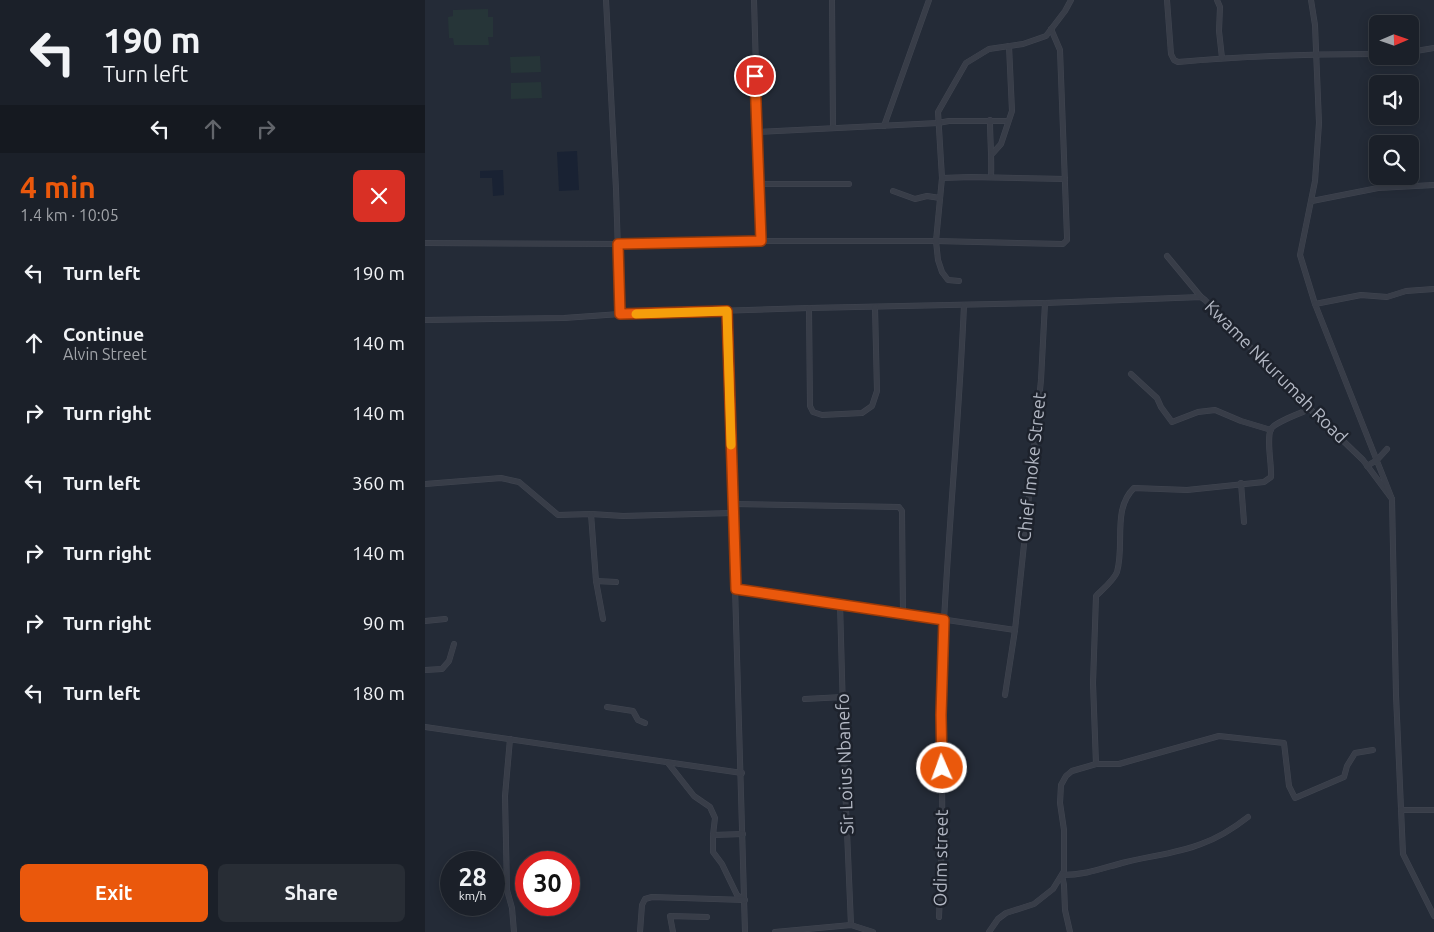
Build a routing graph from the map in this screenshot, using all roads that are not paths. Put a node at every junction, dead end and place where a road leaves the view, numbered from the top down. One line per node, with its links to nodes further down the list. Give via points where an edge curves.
1 (606, 0): 35 (street)
2 (754, 0): 21 (street)
3 (832, 0): 20 (street)
4 (929, 0): 19 (street)
5 (1071, 0): 9 (street)
6 (1167, 0): 15 (street, via 1174,60)
7 (1217, 0): 15 (street)
8 (1311, 0): 13 (street)
9 (1051, 29): 10 (street, via 1035,41); 25 (street, via 1060,50)
10 (1009, 46): 17 (street, via 1012,104); 18 (street, via 989,50 963,66 938,112)
11 (1434, 48): 12 (street)
12 (1419, 50)
13 (1316, 54): 14 (street); 15 (street); 31 (street, via 1319,123)
14 (1369, 54)
15 (1222, 58)
16 (991, 120): 17 (street); 18 (street); 22 (street, via 990,148)
17 (1009, 121): 22 (street, via 1001,144)
18 (938, 123): 19 (street); 24 (street)
19 (884, 126): 20 (street)
20 (833, 127): 21 (street)
21 (757, 132): 26 (street)
22 (993, 153): 23 (street)
23 (991, 177): 24 (street); 25 (street)
24 (941, 178): 30 (street)
25 (1065, 179): 33 (street, via 1067,240 1063,244)
26 (759, 184): 27 (street); 32 (street)
27 (849, 184)
28 (1434, 185): 31 (street, via 1379,188)
29 (893, 191): 30 (street, via 915,199 927,196)
30 (940, 198): 33 (street)
31 (1312, 201): 41 (street, via 1300,255)
32 (761, 241): 33 (street); 35 (street)
33 (936, 241): 37 (street, via 941,272 948,280)
34 (425, 243): 35 (street)
35 (618, 244): 46 (street)
36 (1167, 256): 39 (street)
37 (959, 281)
38 (1434, 289): 41 (street, via 1406,291 1387,297 1361,295)
39 (1201, 298): 40 (street, Kwame Nkurumah Road); 49 (street, Kwame Nkurumah Road)
40 (1045, 303): 42 (street, Kwame Nkurumah Road); 70 (street, Chief Imoke Street, via 1041,380)
41 (1315, 304): 52 (street)
42 (964, 305): 43 (street, Kwame Nkurumah Road); 68 (street, Odim street)
43 (875, 307): 44 (street, Kwame Nkurumah Road); 44 (street, via 877,391 872,406 861,413 822,415 813,412 810,406)
44 (809, 308): 45 (street, Kwame Nkurumah Road)
45 (727, 311): 46 (street, Kwame Nkurumah Road); 57 (street)
46 (620, 314): 47 (street, Kwame Nkurumah Road)
47 (425, 320)
48 (1131, 374): 50 (street, via 1157,398 1172,422 1198,412 1215,410)
49 (1310, 409): 50 (street, via 1275,425); 53 (street, Kwame Nkurumah Road)
50 (1271, 430): 54 (street, via 1271,477 1264,482)
51 (1387, 449): 52 (street)
52 (1377, 460): 53 (street); 56 (street)
53 (1367, 466): 56 (street, Kwame Nkurumah Road)
54 (1241, 483): 60 (street); 82 (street, via 1187,490 1134,488 1127,495 1122,508 1117,574 1096,596 1093,682)
55 (425, 484): 59 (street, via 501,478 519,482 557,515)
56 (1392, 499): 84 (street)
57 (733, 504): 58 (street); 65 (street, via 899,506 902,511)
58 (733, 513): 59 (street); 63 (street)
59 (591, 514): 61 (street)
60 (1244, 522)
61 (596, 581): 62 (street); 67 (street)
62 (616, 582)
63 (736, 589): 64 (street); 83 (street)
64 (840, 603): 65 (street); 74 (street, Sir Loius Nbanefo)
65 (903, 613): 68 (street)
66 (445, 619): 69 (street)
67 (603, 619)
68 (944, 620): 70 (street); 93 (street, Odim street)
69 (425, 621)
70 (1015, 630): 73 (street, Chief Imoke Street)
71 (453, 644): 72 (street, via 449,661 442,669)
72 (425, 670)
73 (1005, 696)
74 (843, 697): 75 (street); 94 (street, Sir Loius Nbanefo)
75 (805, 699)
76 (607, 707): 77 (street, via 633,710 638,720)
77 (645, 723)
78 (425, 727): 79 (street)
79 (511, 739): 81 (street); 95 (street, via 505,796 507,890)
80 (1373, 750): 82 (street, via 1355,753 1344,778 1295,798 1289,786 1284,743 1219,736 1119,764)
81 (668, 763): 83 (street); 88 (street, via 694,796 710,808 715,818)
82 (1096, 764): 89 (street, via 1071,771 1061,784 1065,863)
83 (742, 773): 87 (street)
84 (1401, 810): 85 (street); 91 (street, via 1403,854)
85 (1434, 810)
86 (1248, 817): 89 (street, via 1200,845 1095,872)
87 (743, 834): 88 (street); 90 (street)
88 (713, 835): 90 (street, via 713,852 723,864 737,895)
89 (1062, 875): 101 (street, via 1053,889 1034,904 1006,913); 102 (street)
90 (745, 900): 96 (street, via 645,899); 98 (street)
91 (1434, 916)
92 (707, 917): 97 (street, via 670,916)
93 (939, 917)
94 (851, 925): 99 (street); 100 (street)
95 (514, 932)
96 (640, 932)
97 (673, 932)
98 (745, 932)
99 (775, 932)
100 (873, 932)
101 (989, 932)
102 (1070, 932)

